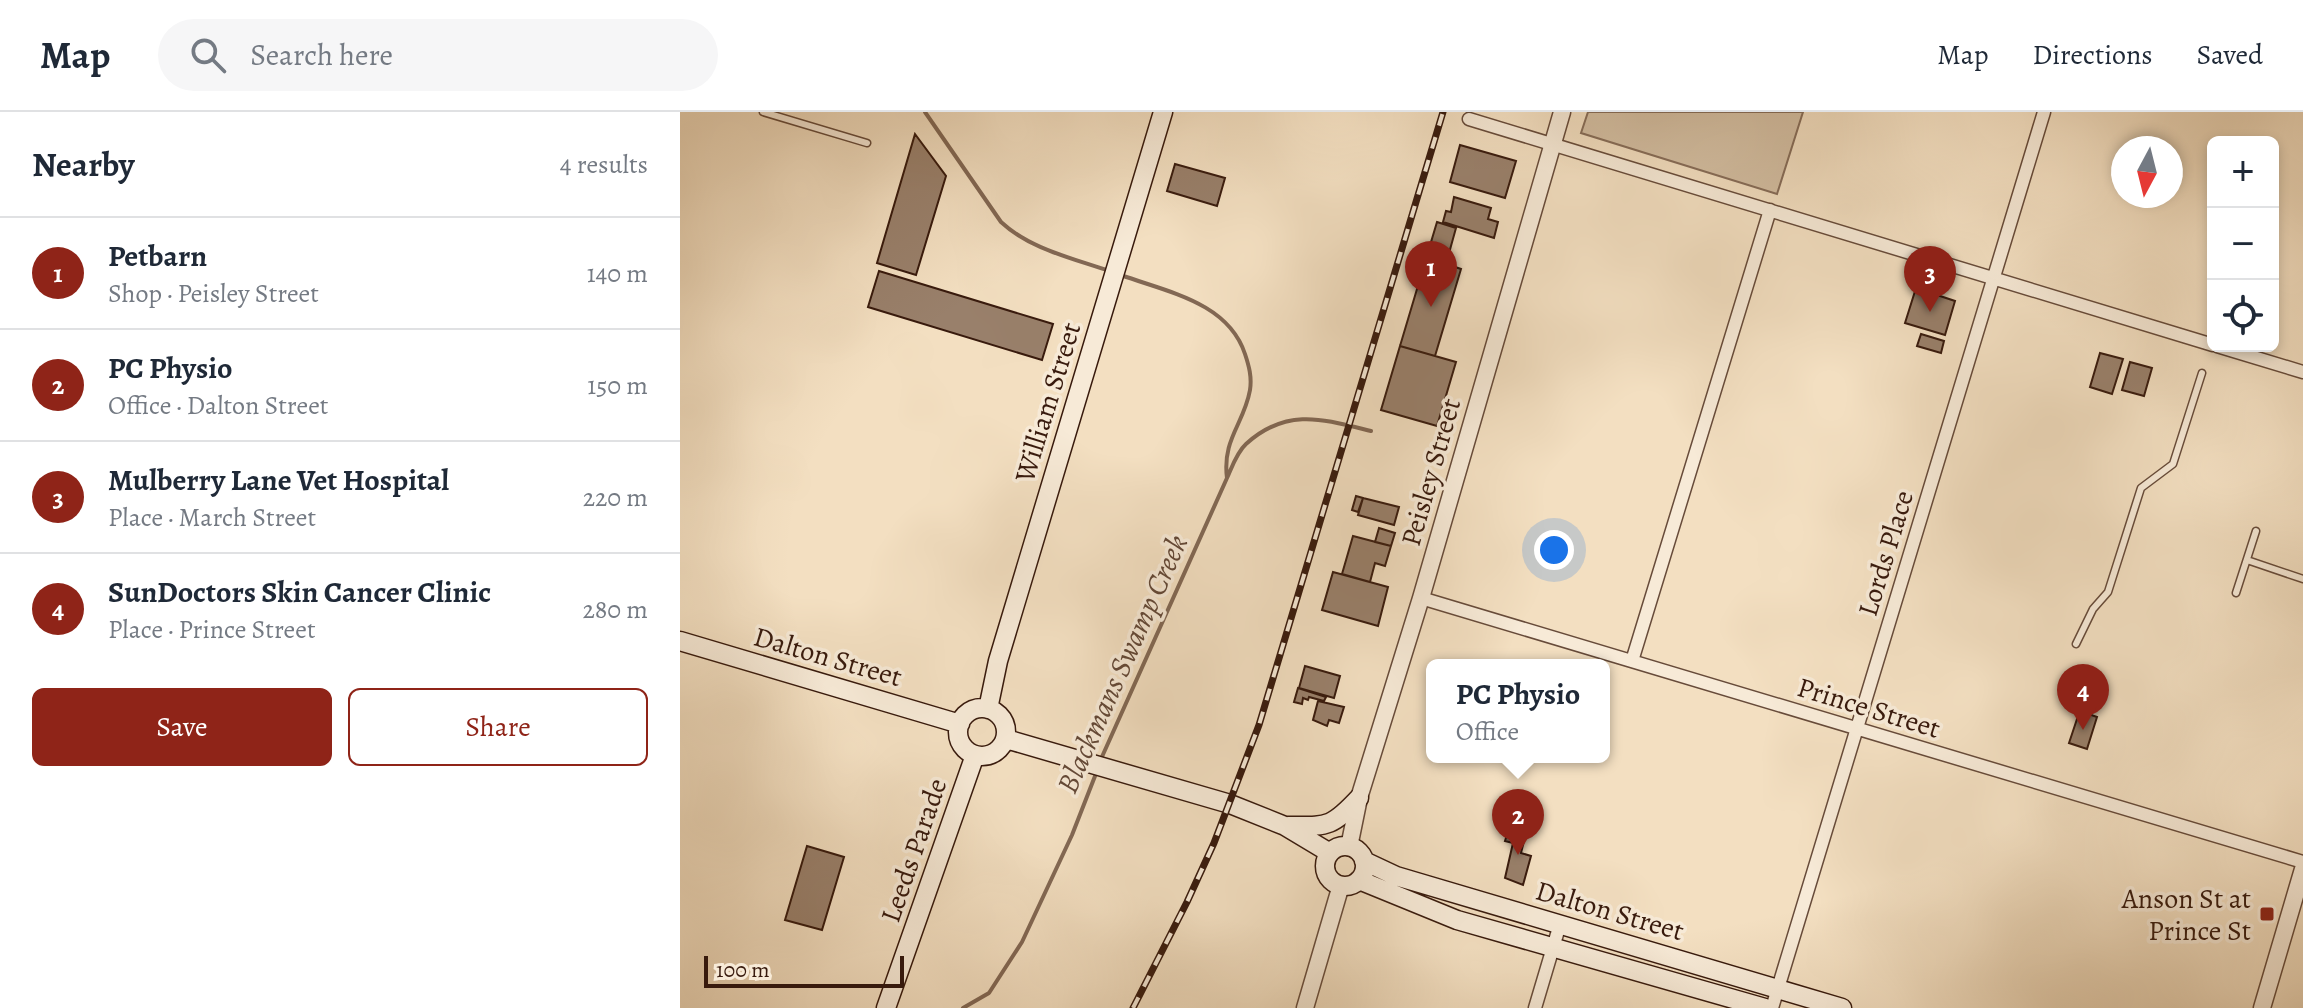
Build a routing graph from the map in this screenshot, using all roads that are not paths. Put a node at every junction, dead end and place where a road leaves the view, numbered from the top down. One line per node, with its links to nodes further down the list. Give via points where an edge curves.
1 (763, 112): 6 (lane)
2 (1163, 112): 22 (main road, William Street)
3 (1562, 112): 7 (street, Peisley Street)
4 (2044, 112): 9 (street, Lords Place)
5 (1469, 119): 7 (street)
6 (867, 143)
7 (1552, 144): 8 (street); 18 (street, Peisley Street)
8 (1770, 210): 9 (street); 21 (street)
9 (1994, 278): 10 (street); 24 (street, Lords Place)
10 (2207, 343)
11 (2238, 352): 12 (street)
12 (2303, 372)
13 (2202, 373): 20 (lane, via 2173,464 2141,488 2108,592)
14 (2256, 531): 15 (lane)
15 (2247, 560): 16 (lane); 17 (lane)
16 (2303, 579)
17 (2236, 593)
18 (1421, 598): 21 (street, Prince Street); 27 (street, Peisley Street)
19 (680, 641): 23 (main road, Dalton Street)
20 (2076, 644)
21 (1632, 661): 24 (street, Prince Street)
22 (988, 709): 23 (main road, via 974,709); 25 (main road, via 1005,724)
23 (960, 724): 26 (main road, via 959,739)
24 (1857, 729): 31 (street, Prince Street); 36 (street, Lords Place)
25 (1006, 739): 26 (main road, via 997,751); 28 (main road, via 1230,804)
26 (975, 755): 37 (main road, Leeds Parade)
27 (1359, 798): 28 (main road, via 1332,823); 29 (street, Peisley Street)
28 (1285, 826): 30 (main road)
29 (1349, 847): 30 (main road); 33 (main road, via 1359,852)
30 (1330, 853): 33 (main road, via 1325,869 1331,880)
31 (2303, 862)
32 (2303, 869): 43 (street)
33 (1355, 875): 34 (main road, Dalton Street, via 1396,876); 35 (main road, Dalton Street, via 1457,920); 38 (street)
34 (1560, 924): 35 (street); 36 (main road, Dalton Street)
35 (1553, 948): 39 (street); 40 (main road, Dalton Street)
36 (1778, 989): 41 (street, Lords Place); 42 (main road, Dalton Street)
37 (886, 1008)
38 (1305, 1008)
39 (1535, 1008)
40 (1765, 1008)
41 (1772, 1008)
42 (1842, 1008)
43 (2262, 1008)

